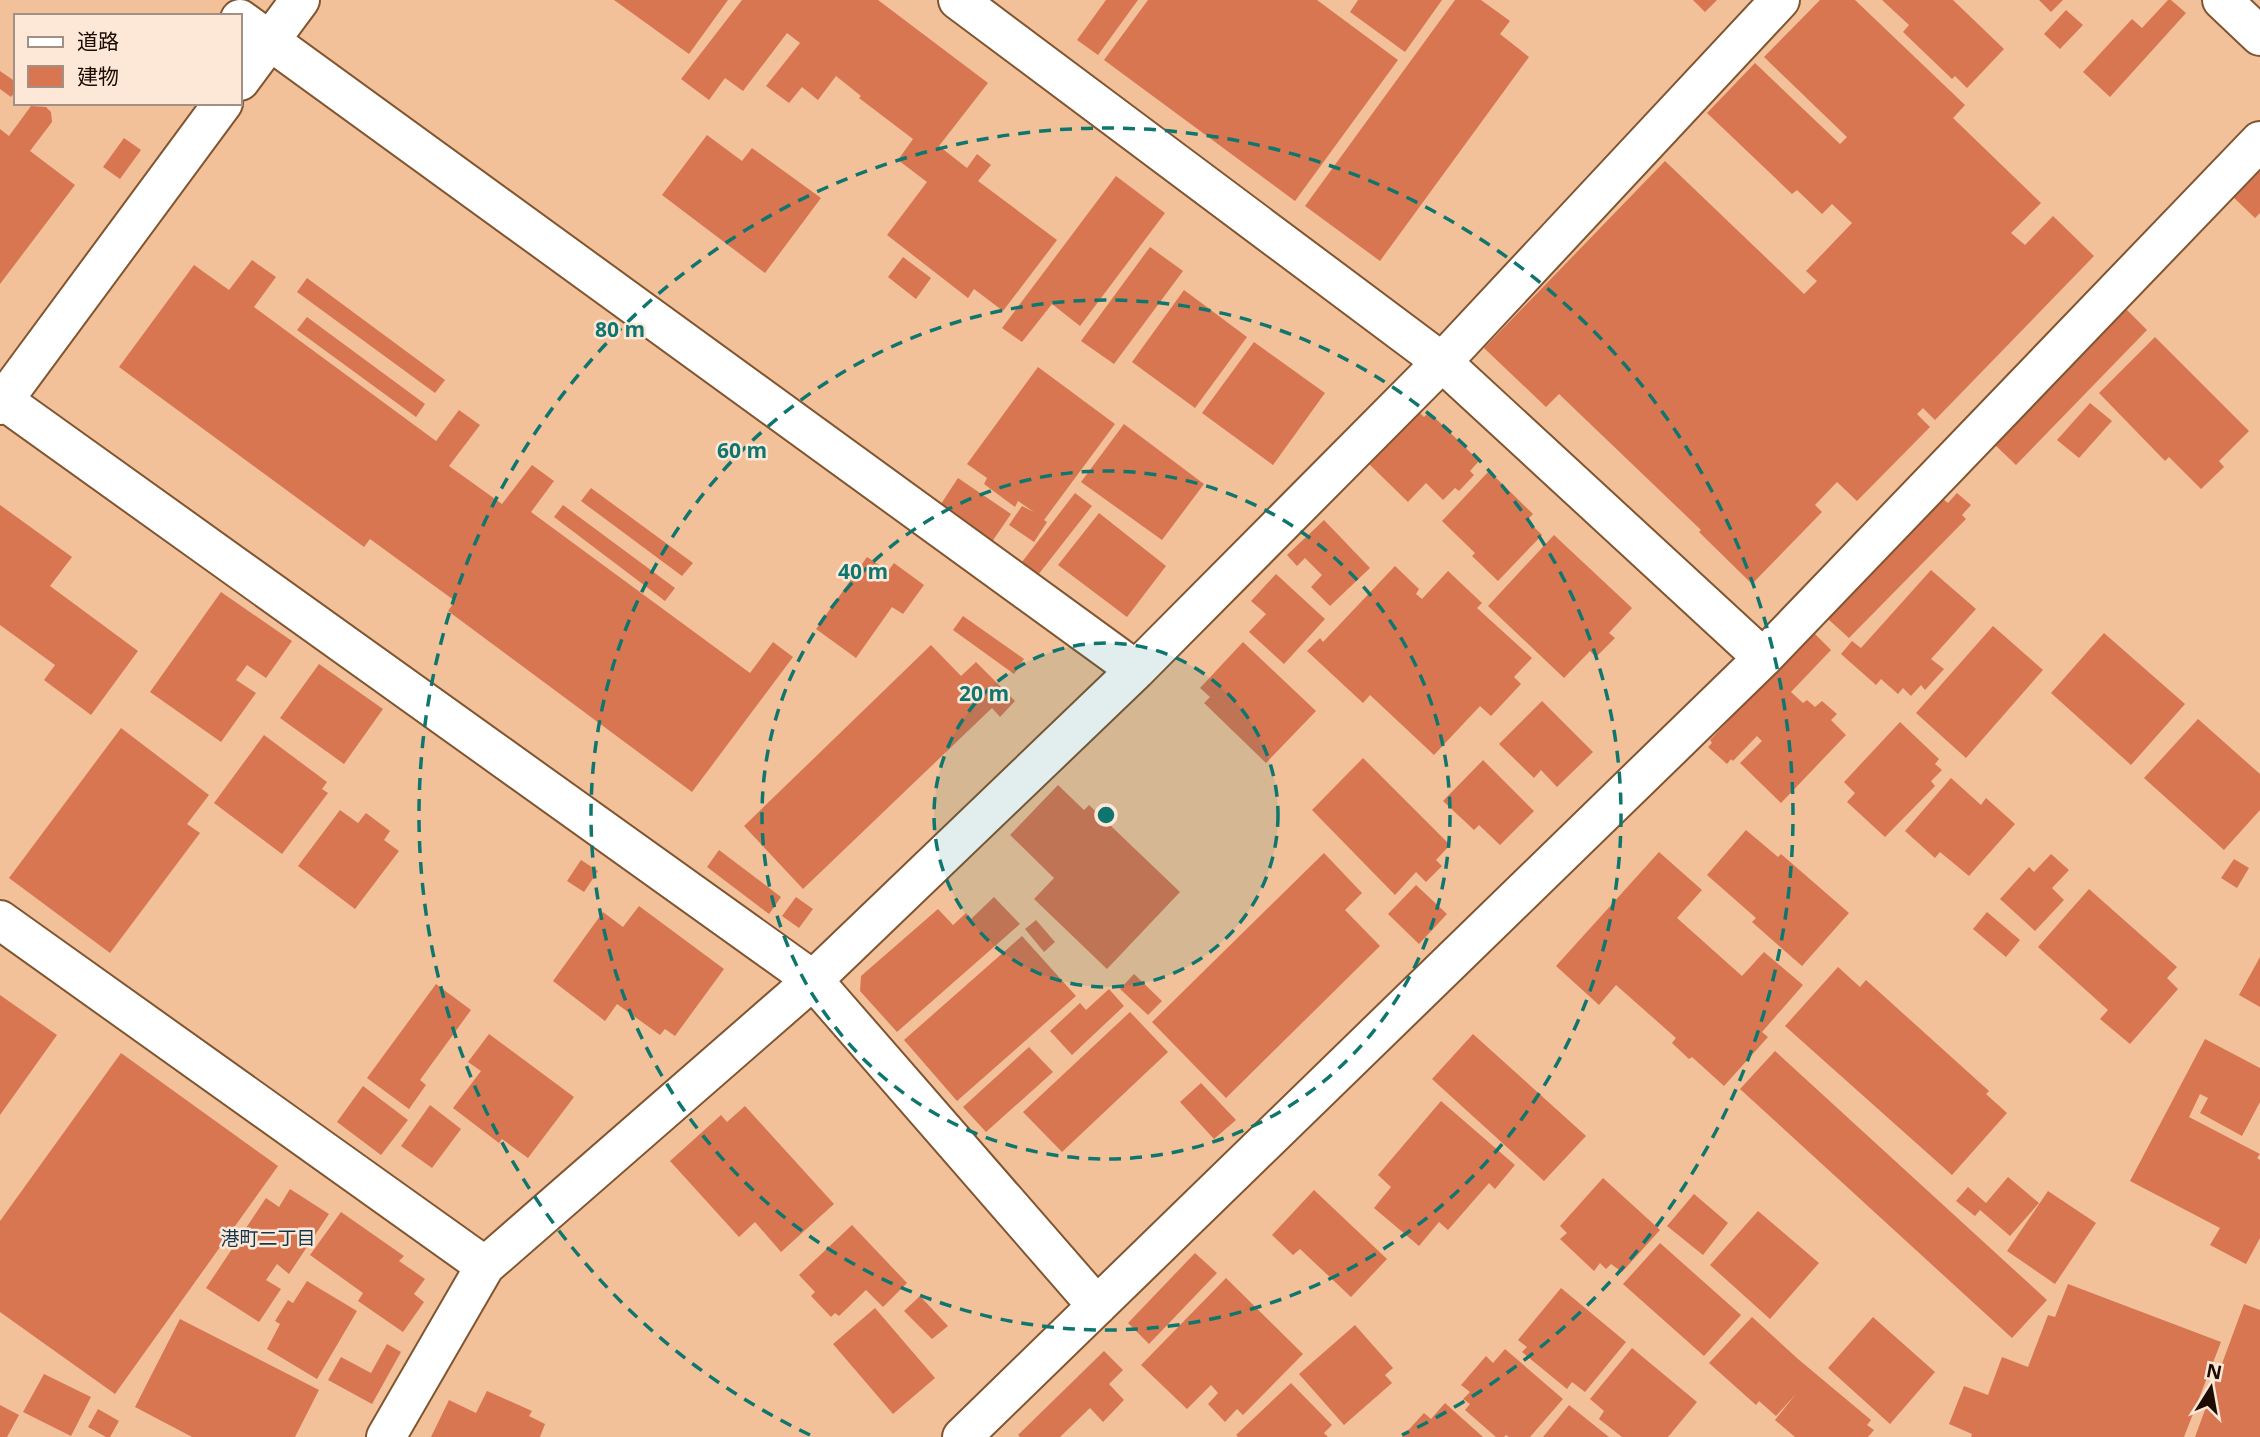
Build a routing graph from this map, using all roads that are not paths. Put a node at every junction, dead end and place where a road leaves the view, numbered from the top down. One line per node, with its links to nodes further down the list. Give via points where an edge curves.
1 (213, 0): 6 (street)
2 (300, 0): 7 (street)
3 (958, 0): 12 (street)
4 (1780, 0): 12 (street)
5 (2222, 0): 8 (street)
6 (231, 14)
7 (254, 30): 9 (street); 15 (street)
8 (2260, 36)
9 (242, 73)
10 (222, 105): 13 (street)
11 (2260, 141): 14 (street)
12 (1442, 362): 14 (street); 15 (street)
13 (1, 401): 17 (street)
14 (1763, 658): 19 (street)
15 (1136, 670): 17 (street)
16 (0, 920): 18 (street)
17 (813, 979): 18 (street); 19 (street)
18 (485, 1266): 20 (street)
19 (1097, 1307): 21 (street)
20 (386, 1437)
21 (962, 1437)

